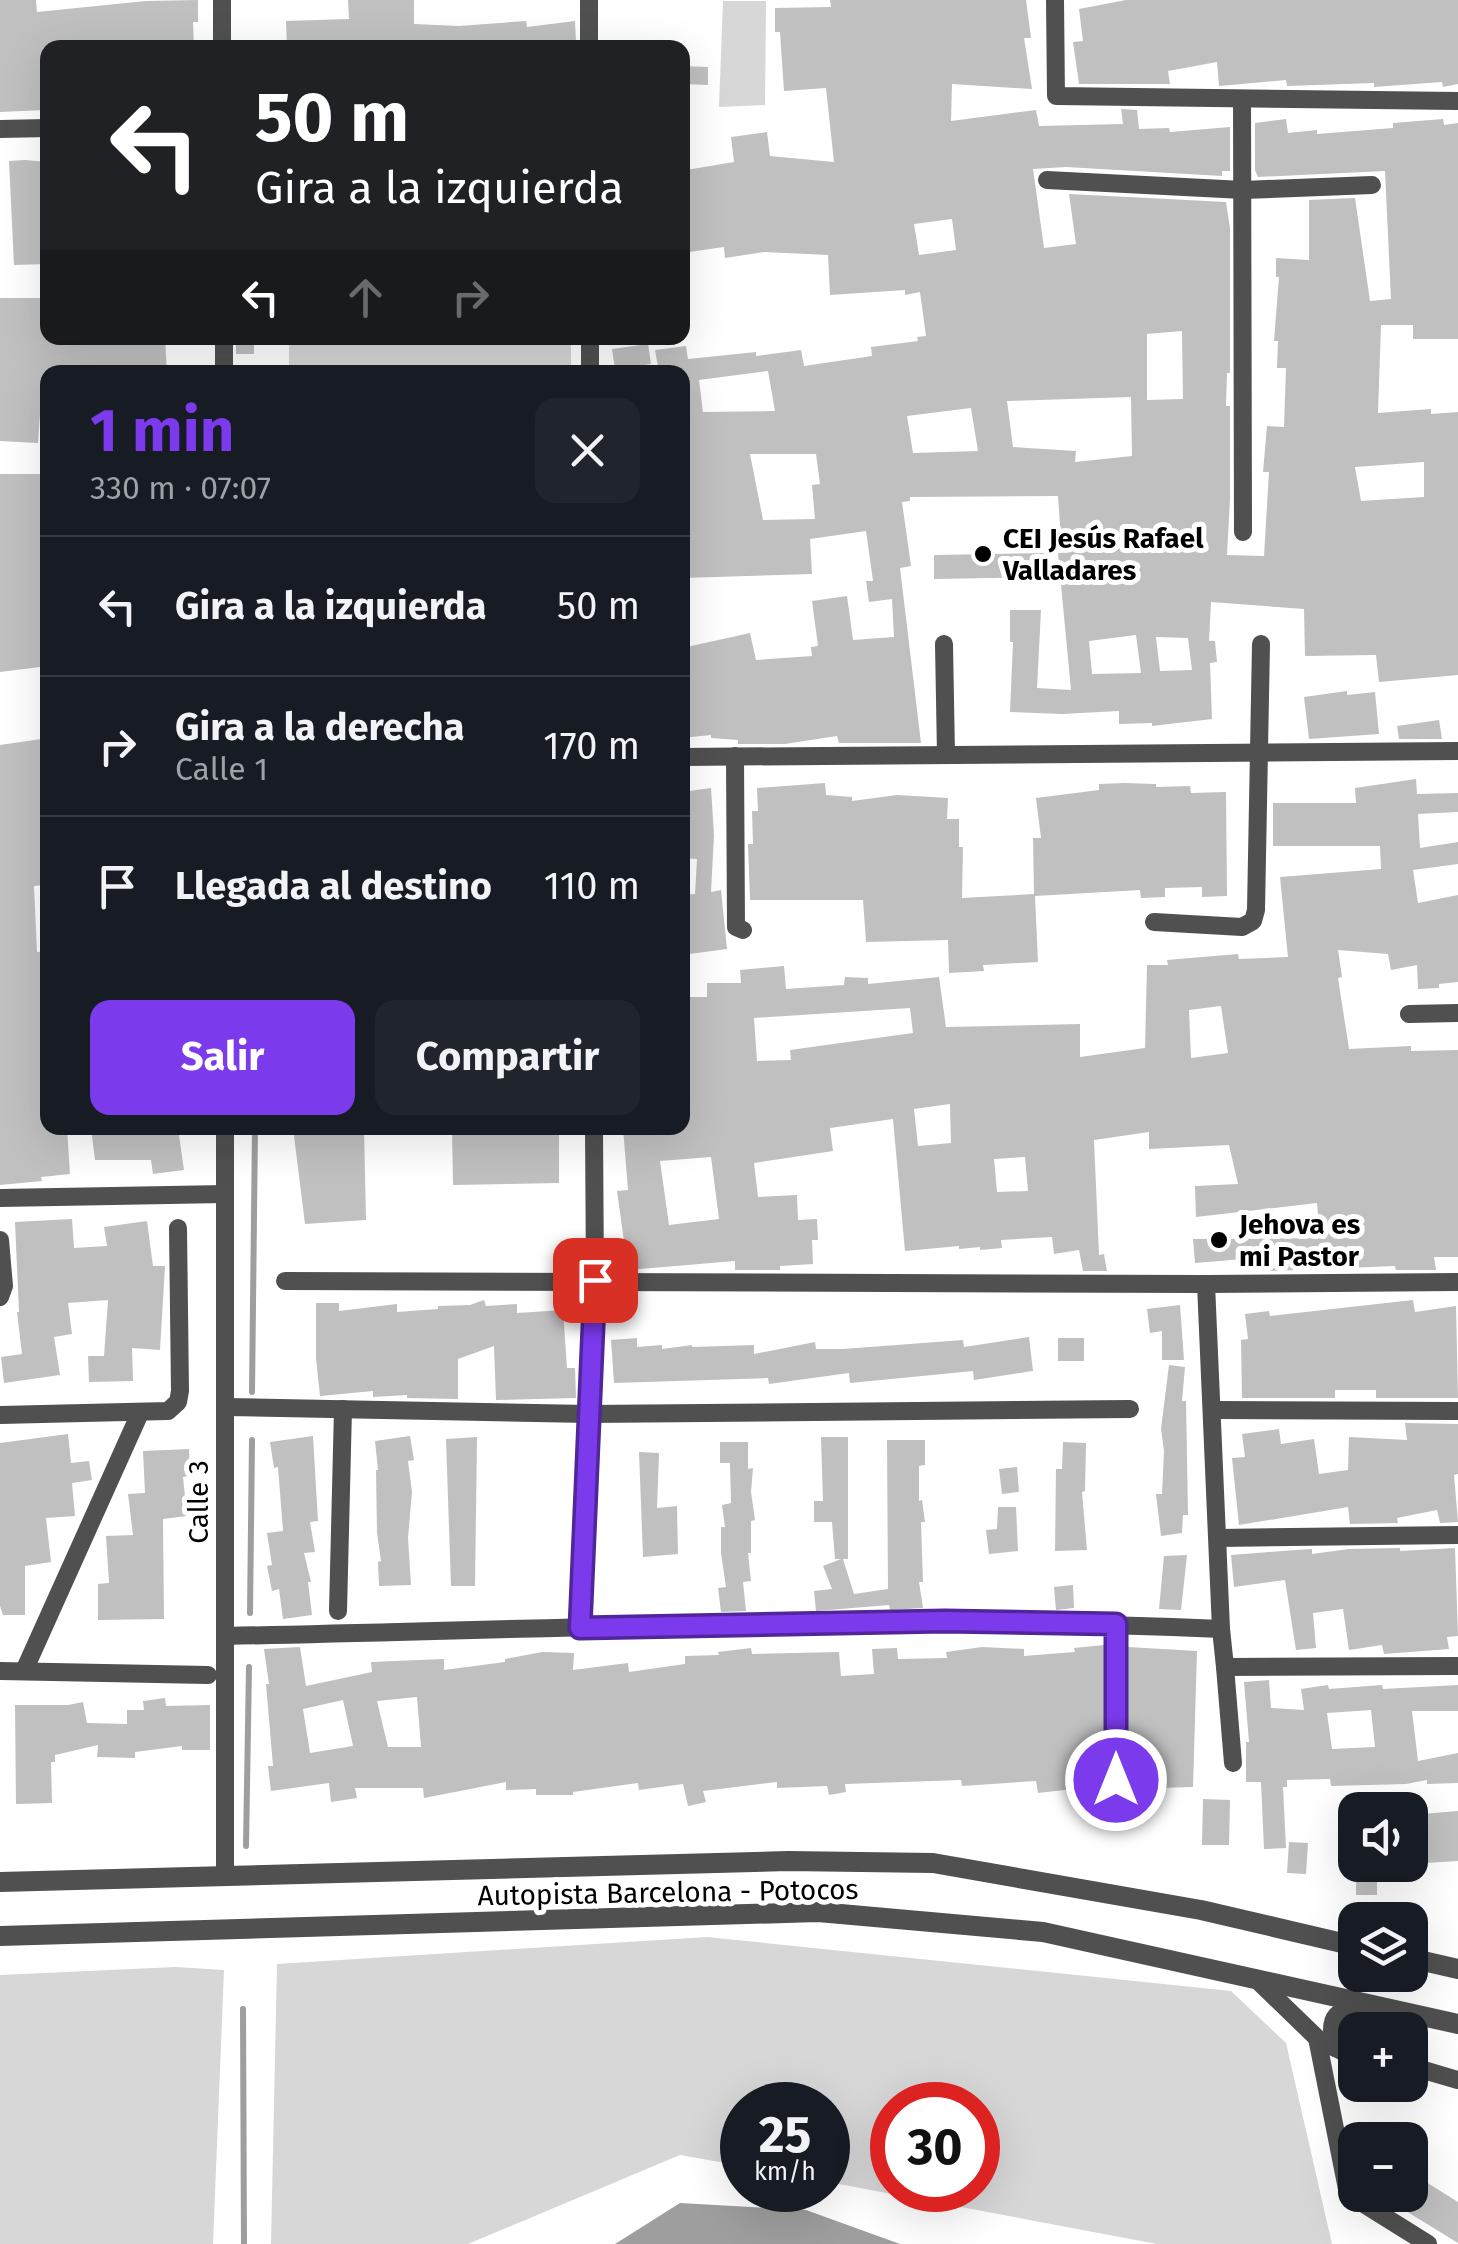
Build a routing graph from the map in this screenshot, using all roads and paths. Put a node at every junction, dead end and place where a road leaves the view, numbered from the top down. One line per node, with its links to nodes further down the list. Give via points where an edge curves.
1 (222, 0): 4 (street)
2 (589, 0): 5 (street)
3 (1055, 0): 6 (street, via 1056,96)
4 (222, 40)
5 (589, 40)
6 (1242, 98): 7 (street); 12 (street)
7 (1458, 101)
8 (40, 128): 9 (street)
9 (0, 129)
10 (1046, 180): 12 (street)
11 (1372, 185): 12 (street)
12 (1243, 190): 13 (street)
13 (1243, 532)
14 (944, 644): 18 (street)
15 (1261, 644): 17 (street)
16 (1458, 751): 17 (street)
17 (1258, 752): 18 (street); 21 (street, via 1253,921)
18 (946, 755): 19 (street)
19 (735, 756): 20 (street); 22 (street, via 736,927)
20 (690, 757)
21 (1154, 922)
22 (743, 930)
23 (1458, 1013): 24 (street)
24 (1409, 1014)
25 (225, 1135): 27 (street, Calle 3)
26 (594, 1135): 31 (street)
27 (225, 1194): 28 (street); 36 (street, Calle 3)
28 (0, 1198)
29 (178, 1228): 41 (street, via 178,1402 168,1411)
30 (0, 1240): 35 (street)
31 (595, 1280): 32 (street); 34 (street); 42 (street)
32 (285, 1281)
33 (1458, 1282): 34 (street)
34 (1206, 1284): 39 (street)
35 (0, 1297)
36 (226, 1407): 37 (street); 50 (street, Calle 3)
37 (343, 1409): 42 (street); 46 (street)
38 (1130, 1409): 42 (street)
39 (1214, 1410): 40 (street); 45 (street)
40 (1458, 1411)
41 (140, 1413): 43 (street); 54 (street)
42 (588, 1414): 48 (street)
43 (0, 1415)
44 (1458, 1534): 45 (street)
45 (1218, 1538): 49 (street)
46 (338, 1612)
47 (1116, 1624): 48 (street); 49 (street); 57 (street)
48 (580, 1628): 50 (street)
49 (1221, 1629): 52 (street)
50 (226, 1636): 58 (street, Calle 3)
51 (1458, 1666): 52 (street)
52 (1226, 1668): 56 (street)
53 (0, 1671): 54 (street)
54 (24, 1671): 55 (street)
55 (208, 1675)
56 (1233, 1763)
57 (1116, 1780)
58 (225, 1876): 59 (street, Autopista Barcelona - Potocos); 61 (street, Autopista Barcelona - Potocos, via 933,1862 1202,1910)
59 (0, 1882)
60 (0, 1936): 64 (street, Autopista Barcelona - Potocos, via 818,1912 1043,1932)
61 (1338, 1942)
62 (1428, 1962): 63 (street)
63 (1458, 1970)
64 (1253, 1976): 65 (street, Autopista Barcelona - Potocos); 67 (street)
65 (1381, 2006): 66 (street, Autopista Barcelona - Potocos); 68 (street, via 1334,2017)
66 (1458, 2024)
67 (1317, 2038): 68 (street); 71 (street, via 1348,2194)
68 (1336, 2048)
69 (1428, 2071): 70 (street)
70 (1458, 2080)
71 (1428, 2244)

